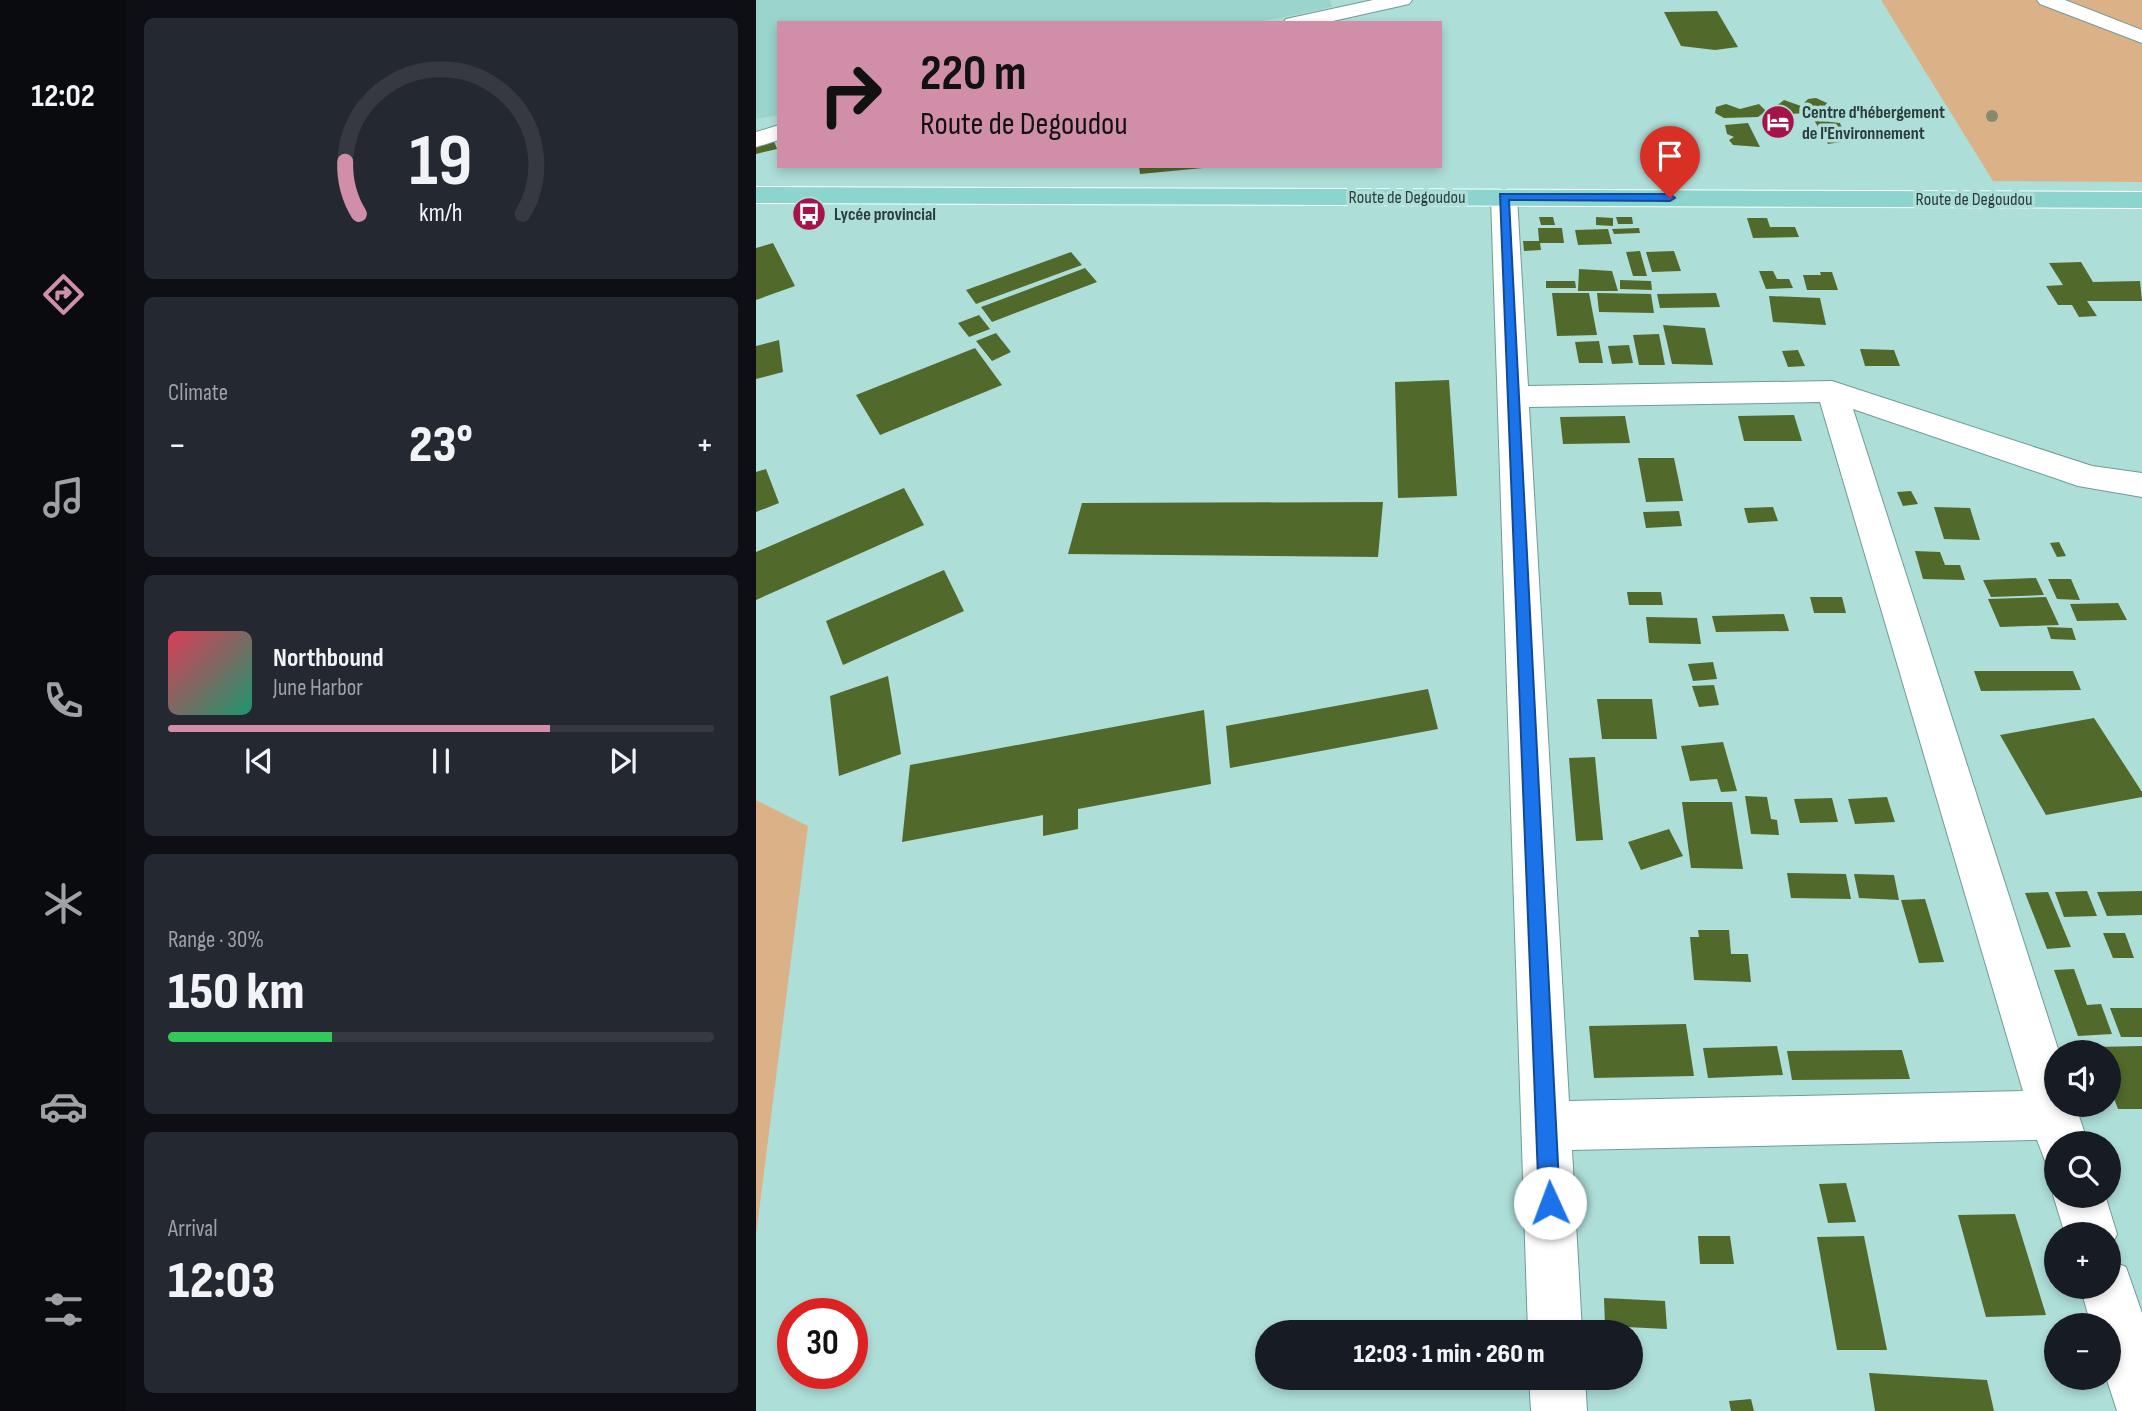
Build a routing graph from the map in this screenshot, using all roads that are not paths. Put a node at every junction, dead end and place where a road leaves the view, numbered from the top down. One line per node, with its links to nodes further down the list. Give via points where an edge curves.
1 (1402, 0): 3 (street)
2 (2047, 0): 4 (street)
3 (1302, 21)
4 (2142, 37)
5 (777, 133): 6 (street)
6 (756, 140)
7 (756, 195): 8 (main road, Route de Degoudou)
8 (1504, 197): 9 (main road, Route de Degoudou); 11 (street)
9 (2142, 200)
10 (1832, 391): 11 (street); 12 (street, via 2090,478); 14 (street)
11 (1513, 397): 13 (street)
12 (2142, 485)
13 (1546, 1126): 14 (street); 16 (street)
14 (2059, 1129)
15 (2111, 1299): 18 (street)
16 (1554, 1320)
17 (1558, 1390): 19 (street)
18 (2142, 1403)
19 (1559, 1411)

